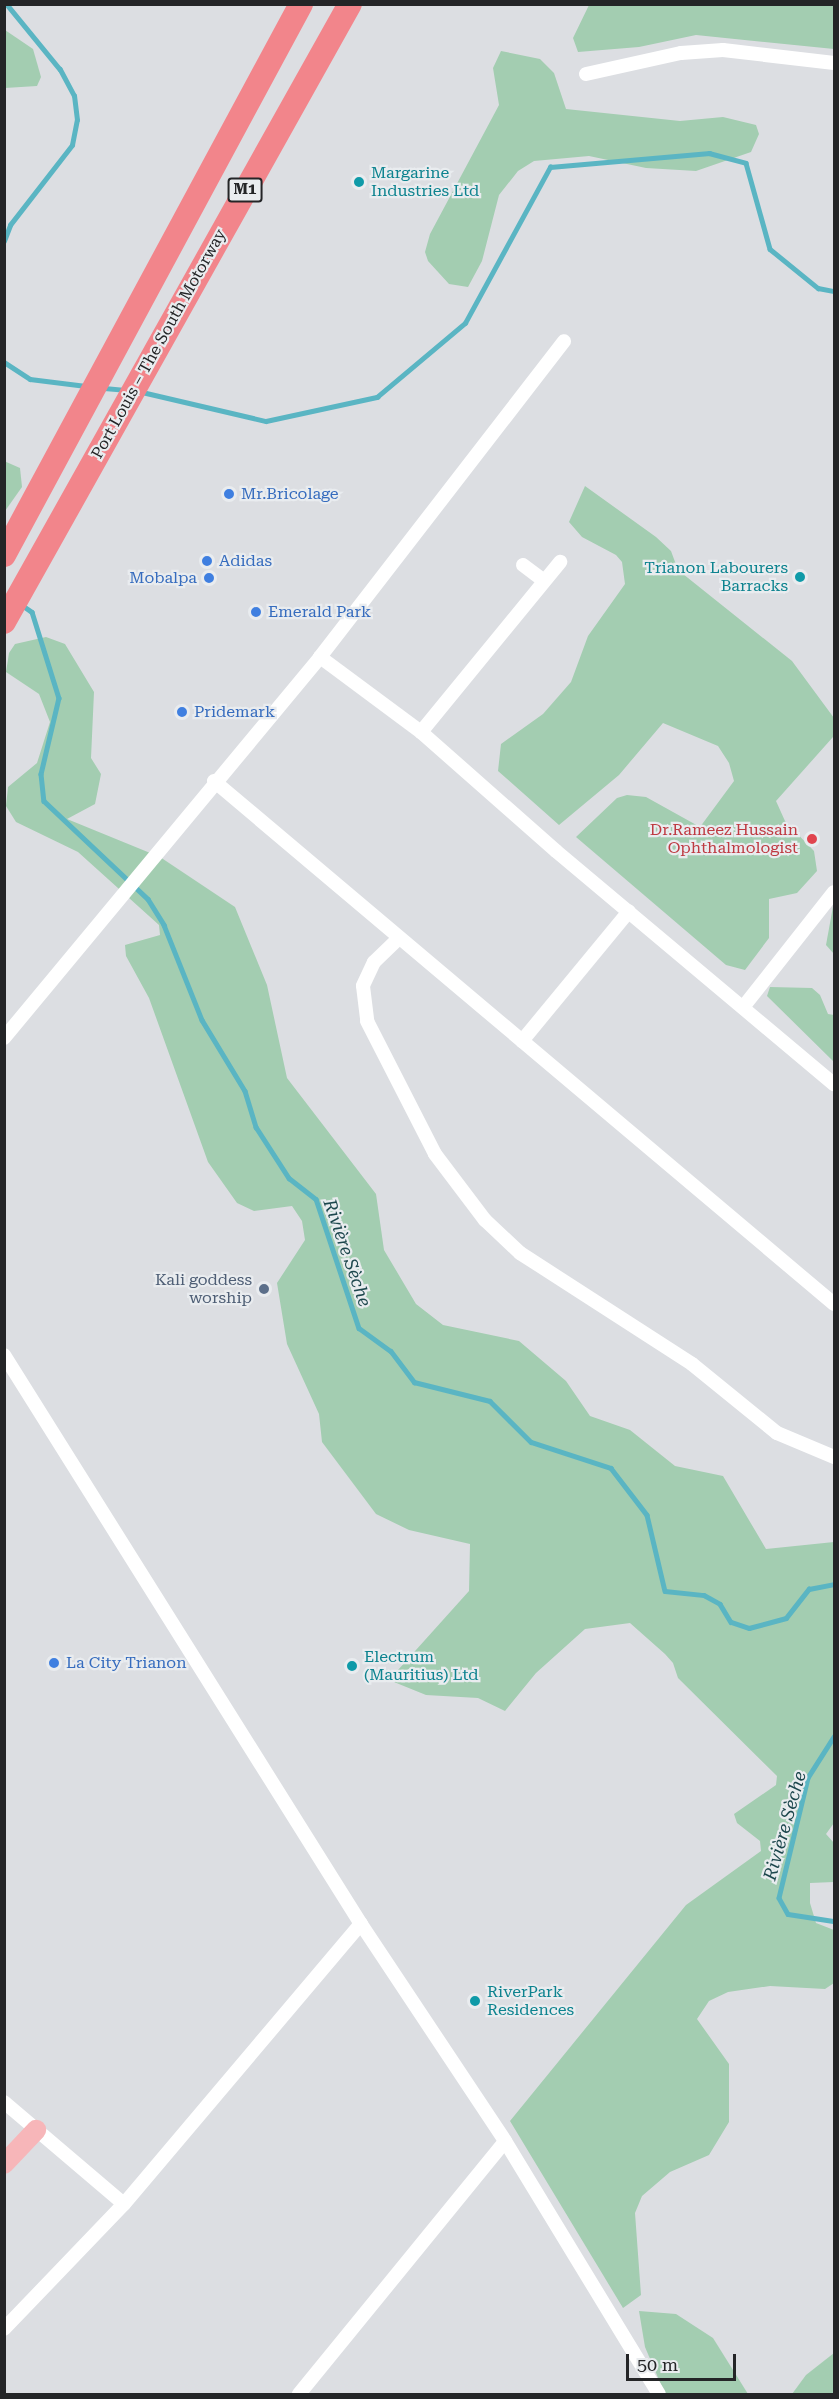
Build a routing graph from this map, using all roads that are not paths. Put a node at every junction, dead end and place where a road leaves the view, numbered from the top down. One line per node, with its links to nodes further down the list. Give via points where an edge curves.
1 (301, 4): 6 (highway, Port Louis – The South Motorway / M1)
2 (350, 4): 10 (highway, Port Louis – The South Motorway / M1, via 139,375)
3 (834, 63): 4 (street, via 723,50 681,53)
4 (586, 74)
5 (564, 341): 11 (street)
6 (4, 555)
7 (560, 562): 9 (street)
8 (523, 564): 9 (street)
9 (544, 581): 12 (street)
10 (6, 620)
11 (320, 657): 12 (street); 13 (street)
12 (421, 732): 15 (street)
13 (214, 781): 16 (street); 18 (street)
14 (834, 892): 17 (street)
15 (629, 911): 17 (street); 19 (street)
16 (399, 938): 19 (street); 23 (street, via 374,962 363,986 367,1021 435,1154 485,1220 520,1253 692,1364 777,1433)
17 (744, 1006): 20 (street)
18 (4, 1038)
19 (522, 1041): 21 (street)
20 (834, 1084)
21 (834, 1305)
22 (4, 1355): 24 (street)
23 (834, 1457)
24 (361, 1924): 27 (street); 29 (street)
25 (4, 2102): 26 (street)
26 (36, 2130): 28 (main road); 29 (street)
27 (505, 2141): 31 (street); 32 (street)
28 (4, 2164)
29 (124, 2204): 30 (street)
30 (4, 2329)
31 (299, 2394)
32 (659, 2394)

